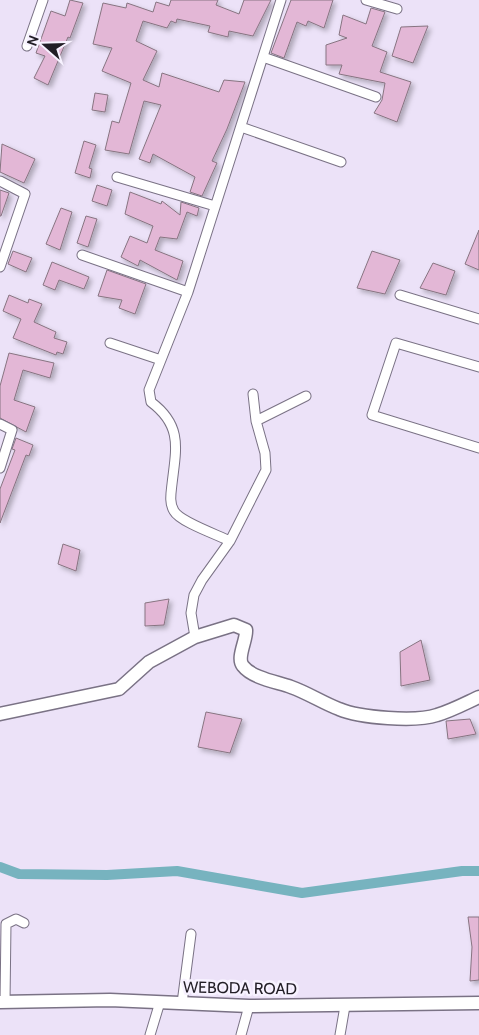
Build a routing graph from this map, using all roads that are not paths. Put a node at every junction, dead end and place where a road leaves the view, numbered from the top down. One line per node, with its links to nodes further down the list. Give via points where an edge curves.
1 (43, 0): 5 (street)
2 (281, 0): 6 (street)
3 (366, 0): 4 (street)
4 (397, 10)
5 (27, 46)
6 (263, 57): 7 (street); 8 (street)
7 (376, 97)
8 (241, 127): 9 (street); 12 (street)
9 (341, 162)
10 (117, 176): 12 (street)
11 (0, 181): 14 (street, via 25,194)
12 (215, 206): 15 (street)
13 (82, 256): 15 (street)
14 (1, 263)
15 (188, 292): 19 (street)
16 (400, 295): 17 (street)
17 (479, 319)
18 (110, 343): 19 (street)
19 (161, 360): 27 (street, via 149,390 151,402 172,424 177,442 170,498 174,511 183,519)
20 (479, 367): 25 (street, via 396,342 372,415)
21 (253, 394): 23 (street)
22 (306, 396): 23 (street)
23 (256, 421): 27 (street, via 265,452 266,470)
24 (0, 424): 26 (street, via 12,430)
25 (479, 448)
26 (0, 468)
27 (230, 541): 28 (street, via 194,595 191,613)
28 (195, 637): 29 (street, via 241,626 246,630 247,638 241,665 249,672 302,691 340,710 366,716 436,716); 30 (street, via 149,662 119,688)
29 (479, 697)
30 (0, 714)
31 (24, 923): 33 (street, via 16,919 6,924)
32 (191, 934): 35 (street)
33 (2, 1002): 34 (street, WEBODA ROAD)
34 (160, 1002): 35 (street, WEBODA ROAD); 39 (street)
35 (182, 1003): 37 (street, WEBODA ROAD)
36 (479, 1003): 38 (street, WEBODA ROAD)
37 (249, 1006): 38 (street, WEBODA ROAD); 40 (street)
38 (345, 1006): 41 (street)
39 (150, 1035)
40 (241, 1035)
41 (340, 1035)

